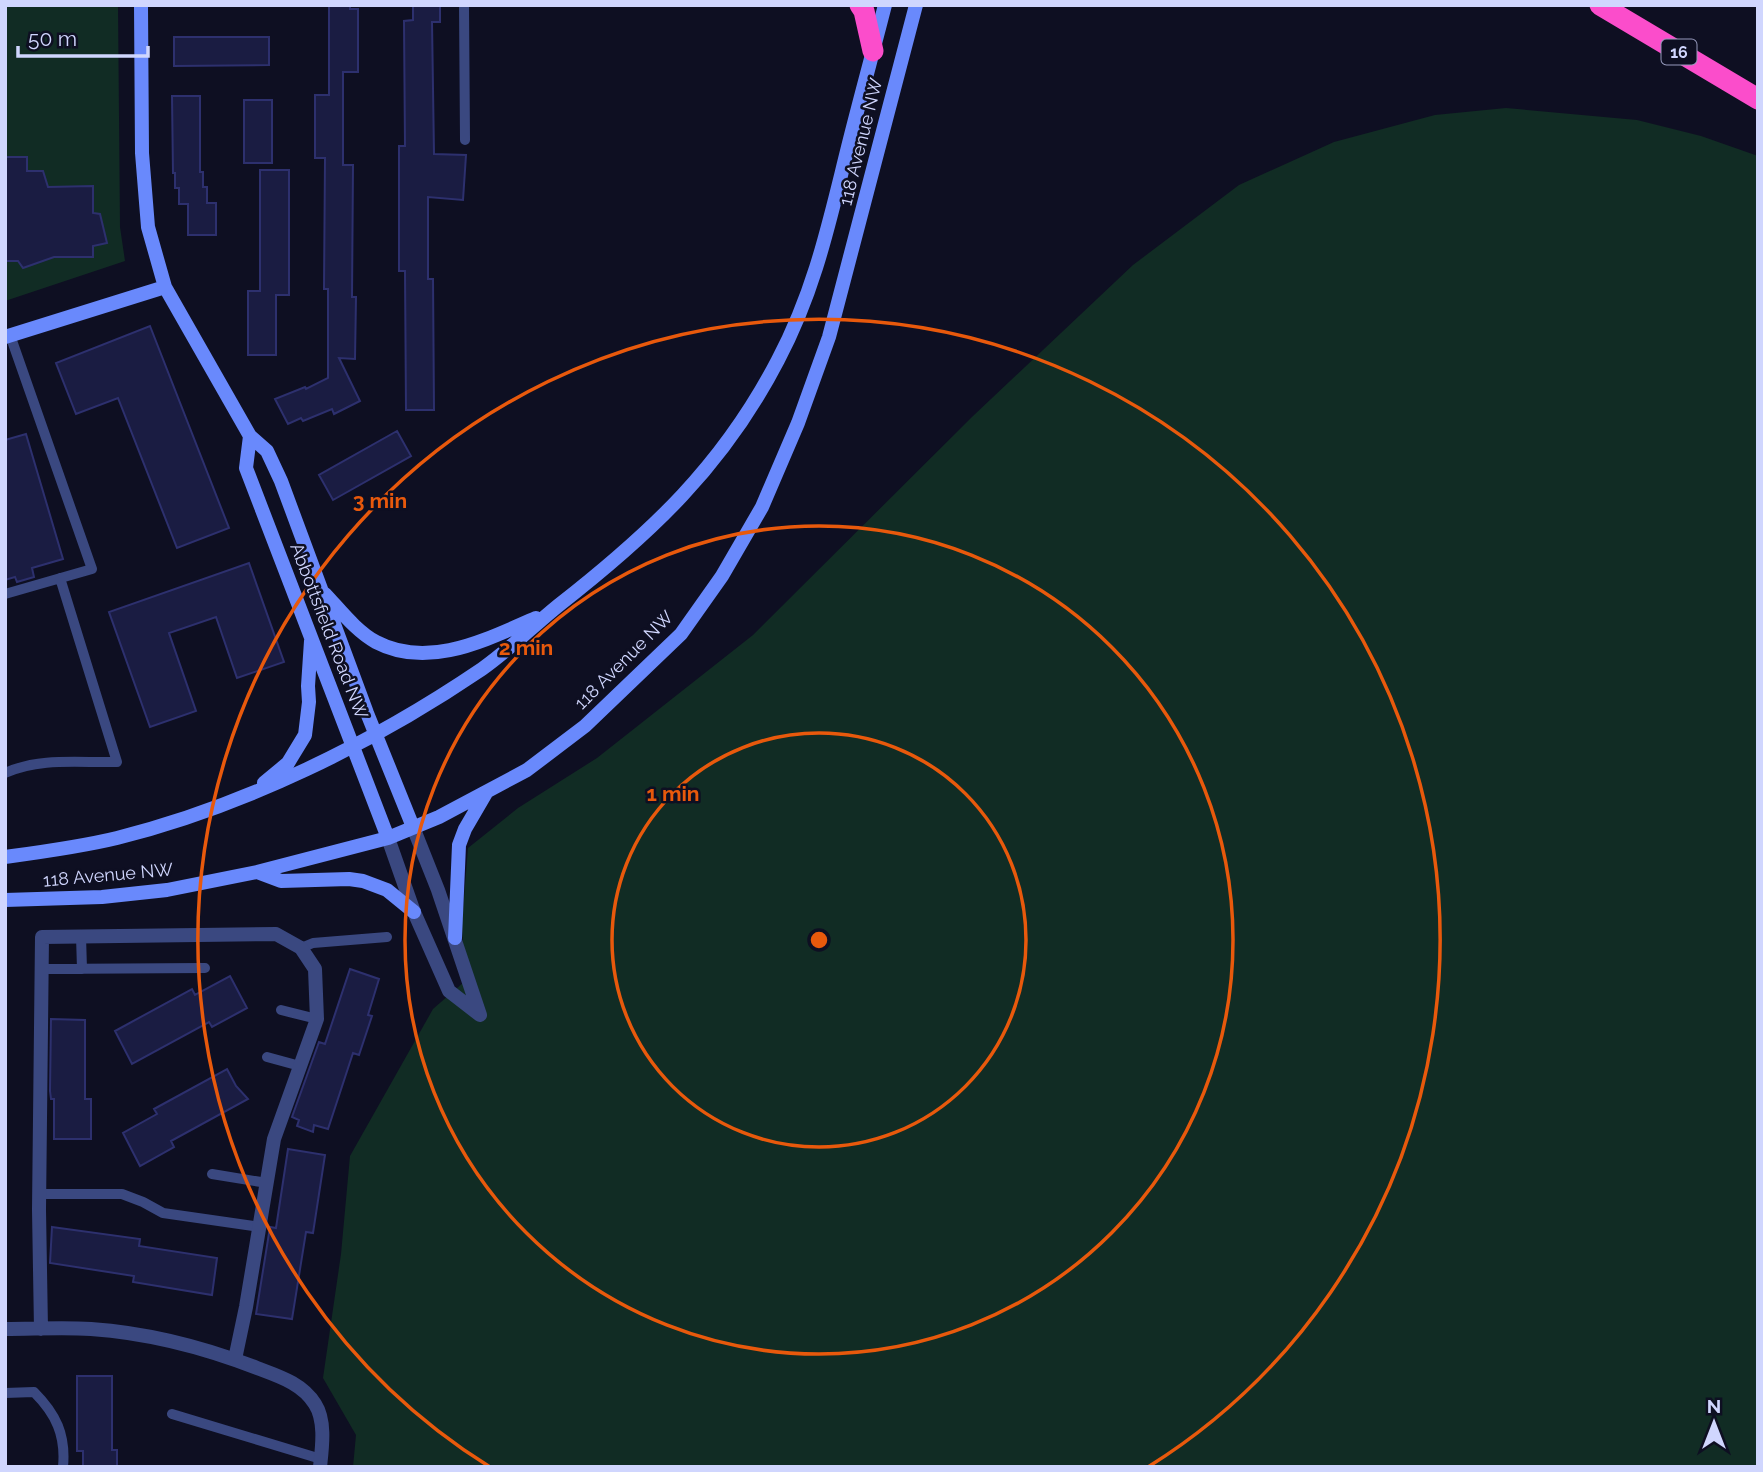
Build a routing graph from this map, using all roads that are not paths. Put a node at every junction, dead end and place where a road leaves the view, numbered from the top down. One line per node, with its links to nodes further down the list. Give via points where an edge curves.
1 (141, 5): 10 (main road, Abbottsfield Road NW, via 142,153 148,227)
2 (464, 5): 9 (lane)
3 (860, 5): 7 (highway)
4 (885, 5): 7 (main road, 118 Avenue NW)
5 (916, 5): 21 (main road, 118 Avenue NW, via 829,337 762,506 722,576 681,634 585,726 527,770)
6 (1600, 5): 8 (highway, 16)
7 (873, 51): 16 (main road, 118 Avenue NW, via 817,268 756,400 714,460 663,517)
8 (1758, 99)
9 (465, 140)
10 (165, 287): 11 (main road); 12 (main road, Abbottsfield Road NW)
11 (8, 336): 13 (lane, via 92,569)
12 (250, 436): 14 (main road, Abbottsfield Road NW, via 272,461); 17 (main road, Abbottsfield Road NW, via 246,468)
13 (61, 578): 15 (lane); 20 (lane, via 117,762 72,760 20,766)
14 (321, 588): 16 (main road, via 375,641 411,653 433,654 461,647); 18 (main road, Abbottsfield Road NW)
15 (5, 594)
16 (551, 612): 18 (main road, 118 Avenue NW, via 484,668)
17 (312, 636): 19 (main road, Abbottsfield Road NW); 22 (main road, via 305,735 288,763)
18 (377, 733): 19 (main road, 118 Avenue NW); 23 (main road, Abbottsfield Road NW)
19 (352, 746): 22 (main road, 118 Avenue NW); 24 (main road, Abbottsfield Road NW)
20 (5, 774)
21 (485, 793): 23 (main road, 118 Avenue NW); 31 (main road, via 460,845)
22 (248, 796): 25 (main road, 118 Avenue NW, via 116,839)
23 (413, 827): 24 (main road, 118 Avenue NW); 31 (street)
24 (388, 838): 26 (main road, 118 Avenue NW); 28 (street)
25 (5, 857)
26 (257, 872): 27 (main road, 118 Avenue NW, via 167,890); 28 (main road, via 281,881 363,881 387,890)
27 (5, 900)
28 (414, 912): 31 (street, via 449,992 480,1014)
29 (81, 936): 32 (street, via 276,934); 34 (street, via 42,936); 35 (lane)
30 (387, 937): 32 (lane)
31 (454, 938)
32 (301, 948): 37 (street, via 315,969)
33 (205, 968): 35 (lane)
34 (41, 969): 35 (lane); 42 (street)
35 (82, 969)
36 (282, 1010): 37 (lane)
37 (317, 1019): 39 (street)
38 (267, 1057): 39 (lane)
39 (300, 1066): 41 (street, via 274,1139)
40 (212, 1174): 41 (lane)
41 (267, 1183): 43 (street)
42 (39, 1194): 43 (lane, via 122,1194 163,1213); 45 (street)
43 (260, 1227): 46 (street)
44 (5, 1329): 45 (street)
45 (41, 1329): 46 (street, via 152,1336)
46 (235, 1359): 49 (street, via 289,1381 316,1405 322,1431)
47 (5, 1393): 50 (lane, via 34,1392 50,1409 61,1431)
48 (172, 1414): 49 (lane)
49 (320, 1463)
50 (63, 1467)

